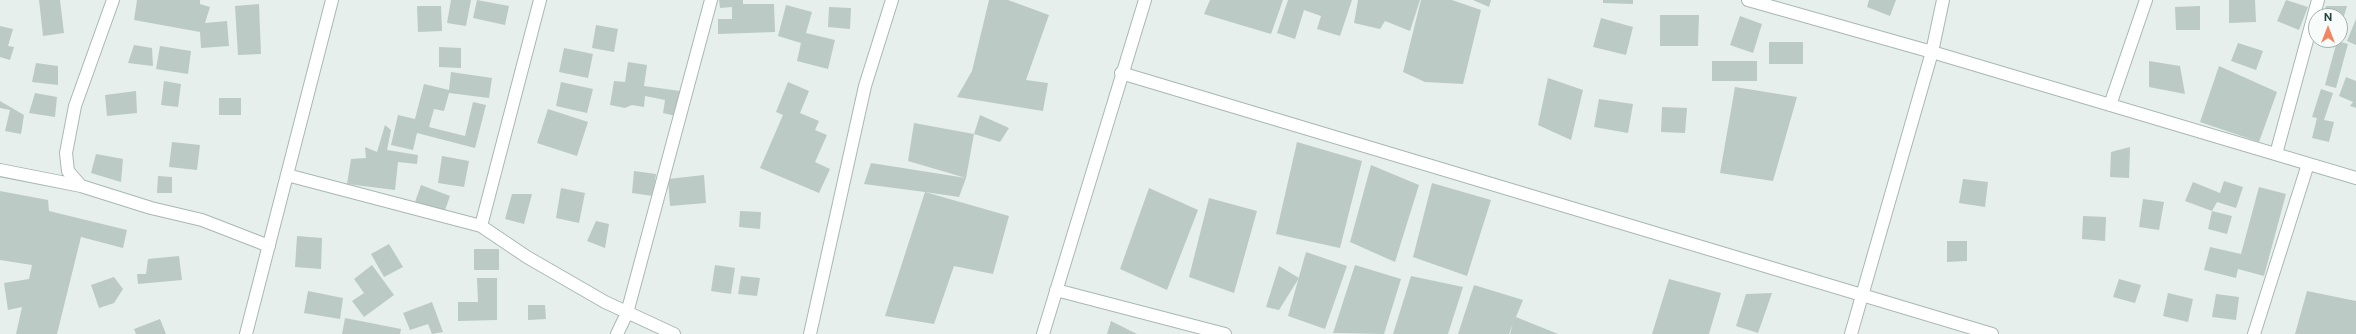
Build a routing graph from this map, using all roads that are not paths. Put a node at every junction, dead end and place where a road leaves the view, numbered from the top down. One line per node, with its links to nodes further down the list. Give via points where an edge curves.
1 (113, 0): 19 (street, via 75,106 66,153 68,171)
2 (332, 0): 17 (street)
3 (540, 0): 20 (street)
4 (711, 0): 24 (street)
5 (892, 0): 28 (street, via 865,86)
6 (1145, 0): 12 (street)
7 (1748, 0): 11 (street)
8 (1943, 0): 11 (street)
9 (2146, 0): 13 (street)
10 (2318, 0): 14 (street)
11 (1932, 52): 13 (street); 23 (street)
12 (1121, 73): 22 (street); 23 (street)
13 (2110, 105): 14 (street)
14 (2276, 154): 15 (street)
15 (2308, 164): 18 (street); 33 (street)
16 (0, 170): 19 (street)
17 (287, 175): 20 (street); 21 (street)
18 (2356, 178)
19 (81, 186): 21 (street, via 151,208 202,220)
20 (481, 226): 24 (street, via 527,258 605,302)
21 (269, 246): 25 (street)
22 (1056, 290): 29 (street); 30 (street)
23 (1862, 295): 31 (street); 32 (street)
24 (628, 312): 26 (street); 27 (street)
25 (246, 334)
26 (617, 334)
27 (674, 334)
28 (810, 334)
29 (1043, 334)
30 (1225, 334)
31 (1851, 334)
32 (1991, 334)
33 (2254, 334)

